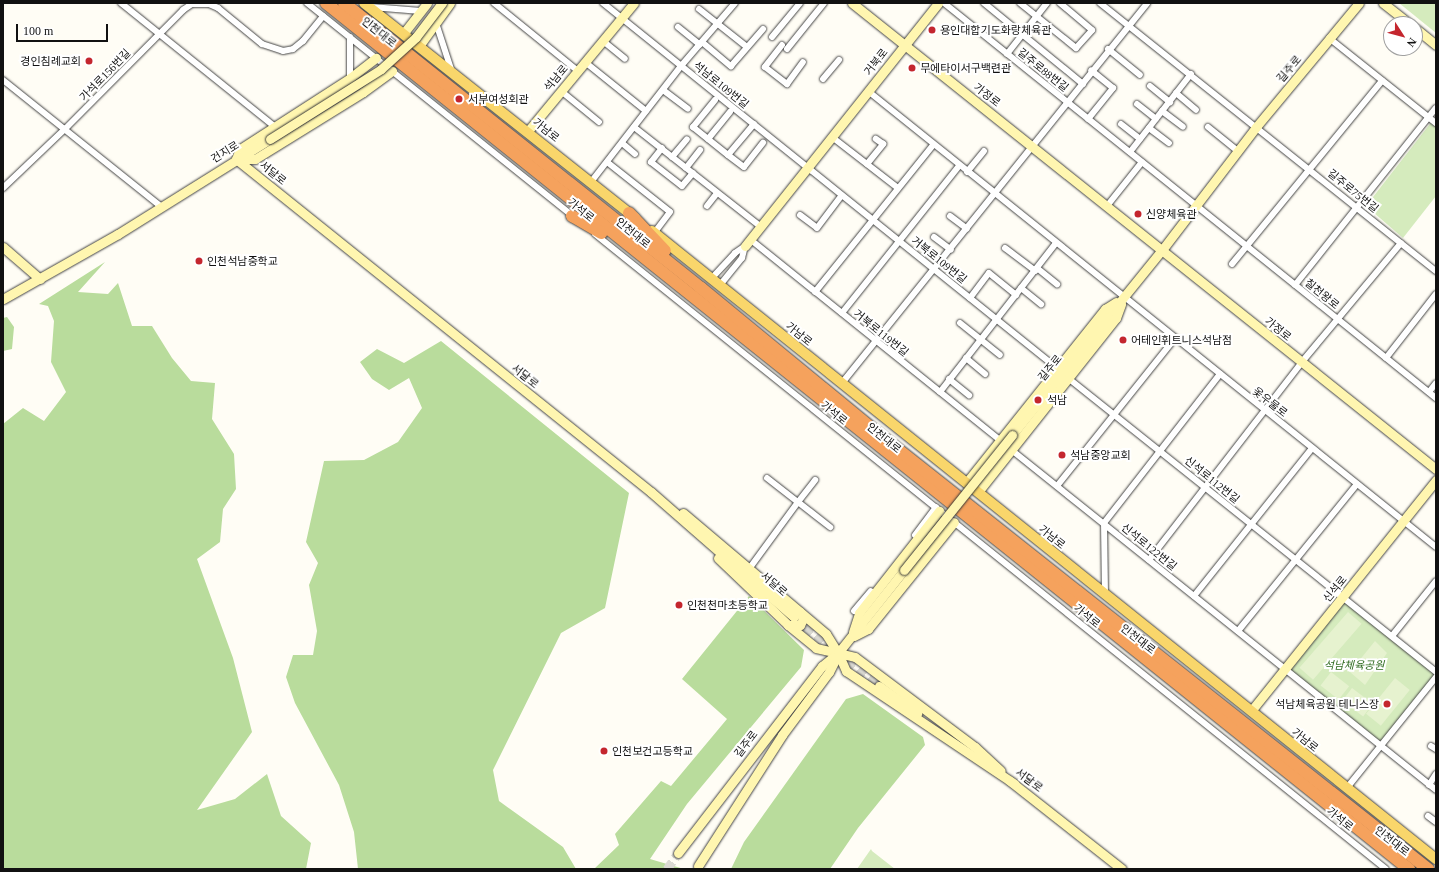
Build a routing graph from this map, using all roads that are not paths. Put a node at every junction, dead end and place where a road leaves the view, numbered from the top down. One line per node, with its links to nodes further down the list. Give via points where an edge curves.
1 (122, 3): 36 (street)
2 (307, 3): 27 (street, 가석로)
3 (326, 3): 155 (highway, 인천대로)
4 (344, 3): 165 (highway, 인천대로)
5 (442, 3): 116 (street, 건지로, bridge, via 416,37 381,69)
6 (450, 3): 31 (street)
7 (494, 3): 58 (street)
8 (603, 3): 30 (street, 석남로109번길)
9 (634, 3): 30 (street, 석남로)
10 (735, 3): 32 (street)
11 (800, 3): 41 (street)
12 (824, 3): 55 (street, via 765,67 787,84)
13 (852, 3): 45 (street, 가정로)
14 (938, 3): 45 (street, 거북로)
15 (944, 3): 50 (street, 길주로88번길)
16 (984, 3): 38 (street)
17 (1020, 3): 28 (street)
18 (1047, 3): 28 (street)
19 (1060, 3): 28 (street, via 1092,30 1076,48)
20 (1100, 3): 33 (street, 길주로75번길)
21 (1147, 3): 33 (street)
22 (1359, 3): 42 (street, 길주로)
23 (1383, 3): 29 (street)
24 (367, 5): 25 (street); 37 (main road, 가남로)
25 (424, 7): 37 (street)
26 (699, 9): 32 (street)
27 (323, 16): 36 (street, 가석로156번길, via 303,41 292,49 283,51 262,44 218,8 201,3 183,10); 40 (street, 가석로)
28 (1037, 16): 38 (street)
29 (1400, 16)
30 (622, 18): 43 (street, 석남로); 56 (street, 석남로109번길)
31 (436, 23): 47 (street); 57 (street)
32 (718, 24): 44 (street); 48 (street)
33 (1129, 25): 49 (street); 61 (street, 길주로75번길)
34 (678, 27): 44 (street)
35 (763, 29): 48 (street)
36 (159, 34): 90 (street); 96 (street, 가석로156번길)
37 (403, 34): 47 (main road, 가남로)
38 (1022, 34): 50 (street); 67 (street)
39 (1423, 34): 46 (street)
40 (350, 37): 51 (street, 가석로); 63 (street)
41 (772, 37)
42 (1330, 38): 66 (street); 94 (street, 길주로)
43 (603, 41): 52 (street); 54 (street, 석남로)
44 (701, 43): 48 (street, via 732,66); 56 (street)
45 (904, 45): 71 (street, 거북로); 107 (street, 가정로)
46 (1436, 45)
47 (419, 46): 57 (main road, 가남로)
48 (747, 47)
49 (1108, 50): 59 (street); 62 (street)
50 (1007, 54): 74 (street, 길주로88번길)
51 (376, 58): 60 (street, 가석로); 63 (street)
52 (625, 59)
53 (838, 60): 64 (street)
54 (585, 62): 58 (street, 석남로); 80 (street)
55 (803, 62)
56 (682, 66): 69 (street); 88 (street, 석남로109번길)
57 (451, 70): 97 (main road, 가남로)
58 (578, 70): 70 (street, 석남로)
59 (1091, 70): 67 (street); 84 (street, via 1113,88)
60 (392, 71): 116 (street, via 255,159); 139 (street, 가석로)
61 (1191, 74): 72 (street); 94 (street, 길주로75번길)
62 (1140, 75)
63 (350, 78): 90 (street)
64 (823, 79)
65 (3, 80): 96 (street)
66 (1382, 81): 83 (street); 123 (street)
67 (1083, 84): 74 (street)
68 (1150, 86): 75 (street)
69 (663, 90): 78 (street); 80 (street)
70 (561, 91): 86 (street); 97 (street, 석남로)
71 (868, 91): 98 (street, 거북로); 106 (street, 옻우물로)
72 (1176, 93): 75 (street); 79 (street)
73 (715, 100): 101 (street, via 693,127)
74 (1068, 102): 84 (street, 길주로88번길); 107 (street)
75 (1170, 102): 81 (street)
76 (1138, 104): 85 (street)
77 (1436, 108): 83 (street)
78 (688, 109)
79 (1196, 110)
80 (646, 111): 91 (street)
81 (1162, 111): 85 (street); 92 (street)
82 (730, 112): 101 (street)
83 (1429, 117): 87 (street); 136 (street)
84 (1088, 119): 112 (street, 길주로88번길)
85 (1156, 119): 95 (street)
86 (599, 122)
87 (1436, 123)
88 (754, 124): 114 (street); 122 (street, 석남로109번길)
89 (1121, 124): 102 (street)
90 (273, 125): 116 (street, via 240,149)
91 (634, 127): 103 (street); 108 (street)
92 (1183, 127)
93 (1208, 127): 111 (street)
94 (1256, 127): 111 (street, 길주로); 123 (street, 길주로75번길)
95 (1149, 128): 102 (street); 105 (street)
96 (65, 130): 127 (street, 가석로156번길); 133 (street)
97 (528, 131): 126 (main road, 가남로)
98 (832, 136): 119 (street); 122 (street, 거북로)
99 (876, 138): 119 (street, via 883,144)
100 (686, 139): 115 (street)
101 (708, 139): 114 (street)
102 (1140, 139): 112 (street)
103 (622, 143): 113 (street); 117 (street)
104 (763, 143): 114 (street, via 744,167)
105 (1169, 143)
106 (933, 145): 120 (street, 옻우물로); 128 (street)
107 (1032, 146): 130 (street); 135 (street, 가정로)
108 (662, 148): 115 (street); 125 (street, via 651,162 682,186)
109 (700, 150): 121 (street)
110 (984, 151): 124 (street)
111 (1238, 151): 132 (street, 길주로)
112 (1130, 152): 118 (street, 길주로88번길)
113 (635, 154)
114 (728, 155)
115 (672, 157): 121 (street)
116 (236, 159): 133 (street, 건지로); 210 (street, 서달로)
117 (607, 162): 126 (street); 144 (street, via 670,212)
118 (1142, 162): 132 (street, 길주로88번길); 135 (street)
119 (867, 164): 128 (street)
120 (959, 166): 124 (street, 옻우물로); 146 (street)
121 (686, 168): 125 (street)
122 (808, 168): 131 (street, 거북로109번길); 142 (street, 거북로)
123 (1310, 170): 136 (street, 길주로75번길); 150 (street)
124 (967, 172): 130 (street, 옻우물로)
125 (693, 173): 129 (street)
126 (591, 182): 137 (main road, 가남로)
127 (3, 188)
128 (898, 188): 141 (street)
129 (717, 192): 134 (street); 142 (street)
130 (995, 194): 143 (street); 148 (street, 옻우물로)
131 (842, 195): 138 (street, via 817,228); 141 (street, 거북로109번길)
132 (1195, 205): 150 (street, 칠천왕로); 154 (street, 길주로)
133 (160, 206): 161 (street, 건지로)
134 (707, 206)
135 (1107, 206): 154 (street, 가정로)
136 (1357, 207): 149 (street, 길주로75번길); 163 (street)
137 (629, 213): 144 (main road, 가남로); 165 (highway)
138 (800, 215)
139 (572, 216): 155 (highway); 213 (street, 가석로)
140 (950, 216): 143 (street)
141 (873, 220): 146 (street, 거북로109번길); 167 (street)
142 (761, 228): 147 (street, 거북로)
143 (967, 229): 153 (street)
144 (654, 233): 160 (main road, 가남로)
145 (934, 237): 153 (street)
146 (900, 241): 158 (street, 거북로109번길); 174 (street)
147 (748, 243): 160 (street); 164 (street, via 742,258); 167 (street, 거북로119번길)
148 (1056, 243): 157 (street); 170 (street, 옻우물로)
149 (1401, 243): 159 (street, 길주로75번길); 175 (street)
150 (1247, 246): 156 (street); 163 (street, 칠천왕로)
151 (3, 247): 161 (street)
152 (1005, 248): 157 (street)
153 (951, 250): 158 (street)
154 (1162, 250): 170 (street, 길주로); 184 (street, 가정로)
155 (640, 256): 251 (highway, 인천대로)
156 (1232, 264)
157 (1036, 269): 162 (street); 166 (street)
158 (935, 270): 171 (street, 거북로109번길); 180 (street)
159 (1436, 271)
160 (711, 279): 164 (main road, 가남로)
161 (40, 280): 172 (street, 건지로)
162 (1057, 284)
163 (1295, 285): 175 (street, 칠천왕로)
164 (720, 286): 190 (main road, 가남로)
165 (701, 288): 252 (highway, 인천대로, via 888,441)
166 (1021, 288): 169 (street); 173 (street)
167 (815, 292): 174 (street, 거북로119번길)
168 (1436, 294): 183 (street)
169 (1016, 295): 171 (street, via 989,273); 176 (street)
170 (1123, 297): 178 (street, 옻우물로); 185 (street, via 1105,309); 188 (street, via 1116,318); 232 (street, 길주로, bridge)
171 (970, 298): 176 (street, 거북로109번길)
172 (3, 299)
173 (1041, 304)
174 (842, 313): 180 (street, 거북로119번길)
175 (1338, 319): 183 (street, 칠천왕로); 184 (street)
176 (997, 320): 179 (street); 185 (street, 거북로109번길)
177 (960, 323): 179 (street)
178 (1175, 338): 187 (street, 옻우물로); 197 (street)
179 (981, 340): 181 (street); 182 (street)
180 (876, 342): 190 (street); 192 (street, 거북로119번길)
181 (1000, 355)
182 (966, 358): 186 (street); 189 (street)
183 (1386, 358): 193 (street, 칠천왕로)
184 (1301, 363): 196 (street); 202 (street, 가정로)
185 (1057, 368): 198 (street)
186 (985, 374)
187 (1220, 374): 196 (street, 옻우물로); 201 (street)
188 (1068, 378): 197 (street, 신석로112번길); 199 (street)
189 (949, 379): 192 (street); 194 (street)
190 (842, 383): 206 (main road, 가남로)
191 (1436, 383): 193 (street)
192 (940, 392): 198 (street, 거북로119번길)
193 (1428, 392): 195 (street, 칠천왕로)
194 (969, 395)
195 (1436, 398)
196 (1264, 410): 200 (street, 옻우물로); 209 (street)
197 (1114, 414): 201 (street, 신석로112번길); 208 (street)
198 (1000, 440): 199 (street, 신석로122번길); 206 (street)
199 (1011, 448): 208 (street, 신석로122번길); 211 (street)
200 (1312, 448): 207 (street, 옻우물로); 216 (street)
201 (1160, 451): 209 (street, 신석로112번길); 217 (street)
202 (1436, 469)
203 (767, 478): 212 (street)
204 (815, 480): 212 (street)
205 (1436, 480): 215 (street, 신석로)
206 (966, 483): 211 (main road, 가남로)
207 (1357, 484): 215 (street, 옻우물로); 220 (street)
208 (1057, 486): 217 (street, 신석로122번길)
209 (1205, 487): 216 (street, 신석로112번길); 221 (street)
210 (651, 492): 222 (street, via 703,528); 228 (street, 서달로); 229 (street)
211 (978, 492): 224 (main road, 가남로)
212 (798, 502): 218 (street); 222 (street)
213 (938, 509): 214 (street, 가석로); 227 (street); 232 (street, 길주로, via 859,613)
214 (954, 522): 232 (street, 길주로, via 868,629); 250 (street, 가석로)
215 (1404, 522): 219 (street, 옻우물로); 226 (street, 신석로)
216 (1251, 523): 220 (street, 신석로112번길); 225 (street)
217 (1104, 524): 221 (street, 신석로122번길); 224 (street)
218 (830, 527)
219 (1436, 547)
220 (1296, 559): 226 (street, 신석로112번길); 230 (street)
221 (1149, 560): 225 (street, 신석로122번길)
222 (749, 569): 228 (street)
223 (1436, 581): 231 (street)
224 (1105, 594): 238 (main road, 가남로)
225 (1194, 596): 230 (street, 신석로122번길)
226 (1343, 597): 231 (street, 신석로112번길); 234 (street, 신석로)
227 (854, 611)
228 (797, 615): 229 (street, via 803,619 800,625); 233 (street, via 826,634)
229 (788, 625): 233 (street, via 816,648)
230 (1238, 631): 234 (street, 신석로122번길)
231 (1392, 636): 235 (street, 신석로112번길)
232 (851, 638): 233 (street, 길주로)
233 (838, 653): 237 (street, via 855,657); 237 (street, via 846,671); 246 (street, 길주로, via 822,666); 248 (street, 길주로, via 830,672 782,735)
234 (1285, 670): 238 (street, 신석로); 239 (street, 신석로122번길)
235 (1436, 672)
236 (1436, 677): 239 (street)
237 (879, 686): 249 (street, 서달로, via 1015,784)
238 (1251, 711): 242 (main road, 가남로)
239 (1381, 746): 241 (street, 신석로122번길); 242 (street)
240 (1436, 774): 241 (street)
241 (1429, 785): 243 (street, 신석로122번길)
242 (1346, 789): 247 (main road, 가남로)
243 (1436, 790)
244 (1428, 816): 245 (street)
245 (1436, 822)
246 (678, 853)
247 (1436, 859)
248 (698, 866)
249 (1122, 869)
250 (1386, 869)
251 (1409, 869)
252 (1428, 869)

